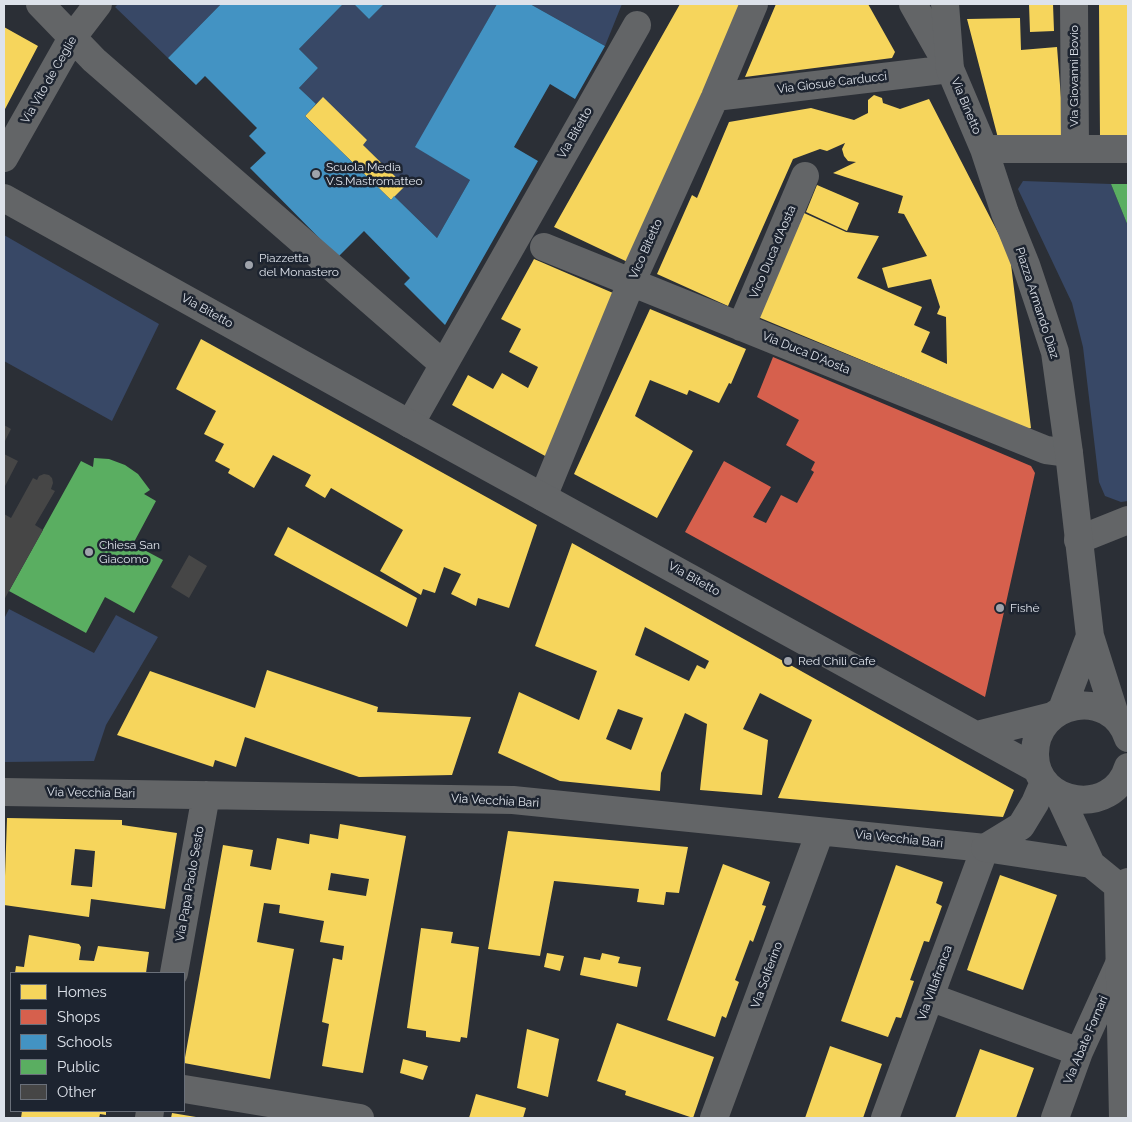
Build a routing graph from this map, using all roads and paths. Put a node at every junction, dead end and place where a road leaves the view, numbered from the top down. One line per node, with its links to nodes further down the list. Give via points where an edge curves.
1 (40, 4): 8 (street)
2 (98, 4): 8 (street, Via Vito de Ceglie)
3 (754, 4): 10 (street, Vico Bitetto)
4 (913, 4): 9 (street)
5 (945, 4): 9 (street, Via Binetto)
6 (1074, 4): 11 (street, Via Giovanni Bovio)
7 (637, 25): 20 (street, Via Bitetto)
8 (72, 38): 14 (street, Via Vito de Ceglie); 20 (street)
9 (950, 69): 10 (street, Via Giosuè Carducci); 12 (street, Via Binetto)
10 (715, 97): 18 (street, Vico Bitetto)
11 (1075, 148): 12 (street); 13 (street)
12 (984, 149): 22 (street, Piazza Armando Diaz, via 1056,352)
13 (1128, 149)
14 (4, 158)
15 (805, 176): 19 (street, Vico Duca d'Aosta)
16 (4, 198): 21 (street, Via Bitetto)
17 (544, 247): 18 (street, Via Duca D'Aosta)
18 (631, 283): 19 (street, Via Duca D'Aosta); 23 (street, Vico Bitetto)
19 (741, 328): 22 (street, Via Duca D'Aosta, via 1046,450)
20 (443, 364): 21 (street, Via Bitetto)
21 (410, 424): 23 (street, Via Bitetto)
22 (1069, 453): 25 (street, Piazza Armando Diaz)
23 (543, 497): 29 (street, Via Bitetto)
24 (1128, 520): 25 (street)
25 (1078, 540): 26 (street, Piazza Armando Diaz)
26 (1090, 636): 27 (street); 28 (street, Piazza Armando Diaz)
27 (1057, 712): 28 (street, via 1076,705 1090,706 1104,710); 29 (street); 31 (street, via 1044,724 1035,745 1035,757)
28 (1122, 728)
29 (977, 735): 31 (street, Via Bitetto)
30 (1127, 776): 31 (street, via 1104,796 1089,800 1073,800)
31 (1047, 782): 35 (street, via 1021,826); 36 (street)
32 (4, 792): 33 (street, Via Vecchia Bari)
33 (206, 795): 34 (street, Via Vecchia Bari, via 513,800); 39 (street, Via Papa Paolo Sesto)
34 (820, 832): 35 (street, Via Vecchia Bari); 44 (street, Via Solferino)
35 (985, 848): 36 (street, Via Vecchia Bari); 40 (street, Via Villafranca)
36 (1090, 864): 37 (street)
37 (1123, 884): 38 (street)
38 (1119, 964): 41 (street, Via Abate Fornari); 47 (street)
39 (174, 972)
40 (930, 997): 41 (street); 45 (street, Via Villafranca)
41 (1079, 1052): 46 (street, Via Abate Fornari)
42 (185, 1089): 43 (street)
43 (360, 1118)
44 (714, 1118)
45 (885, 1118)
46 (1054, 1118)
47 (1124, 1118)

